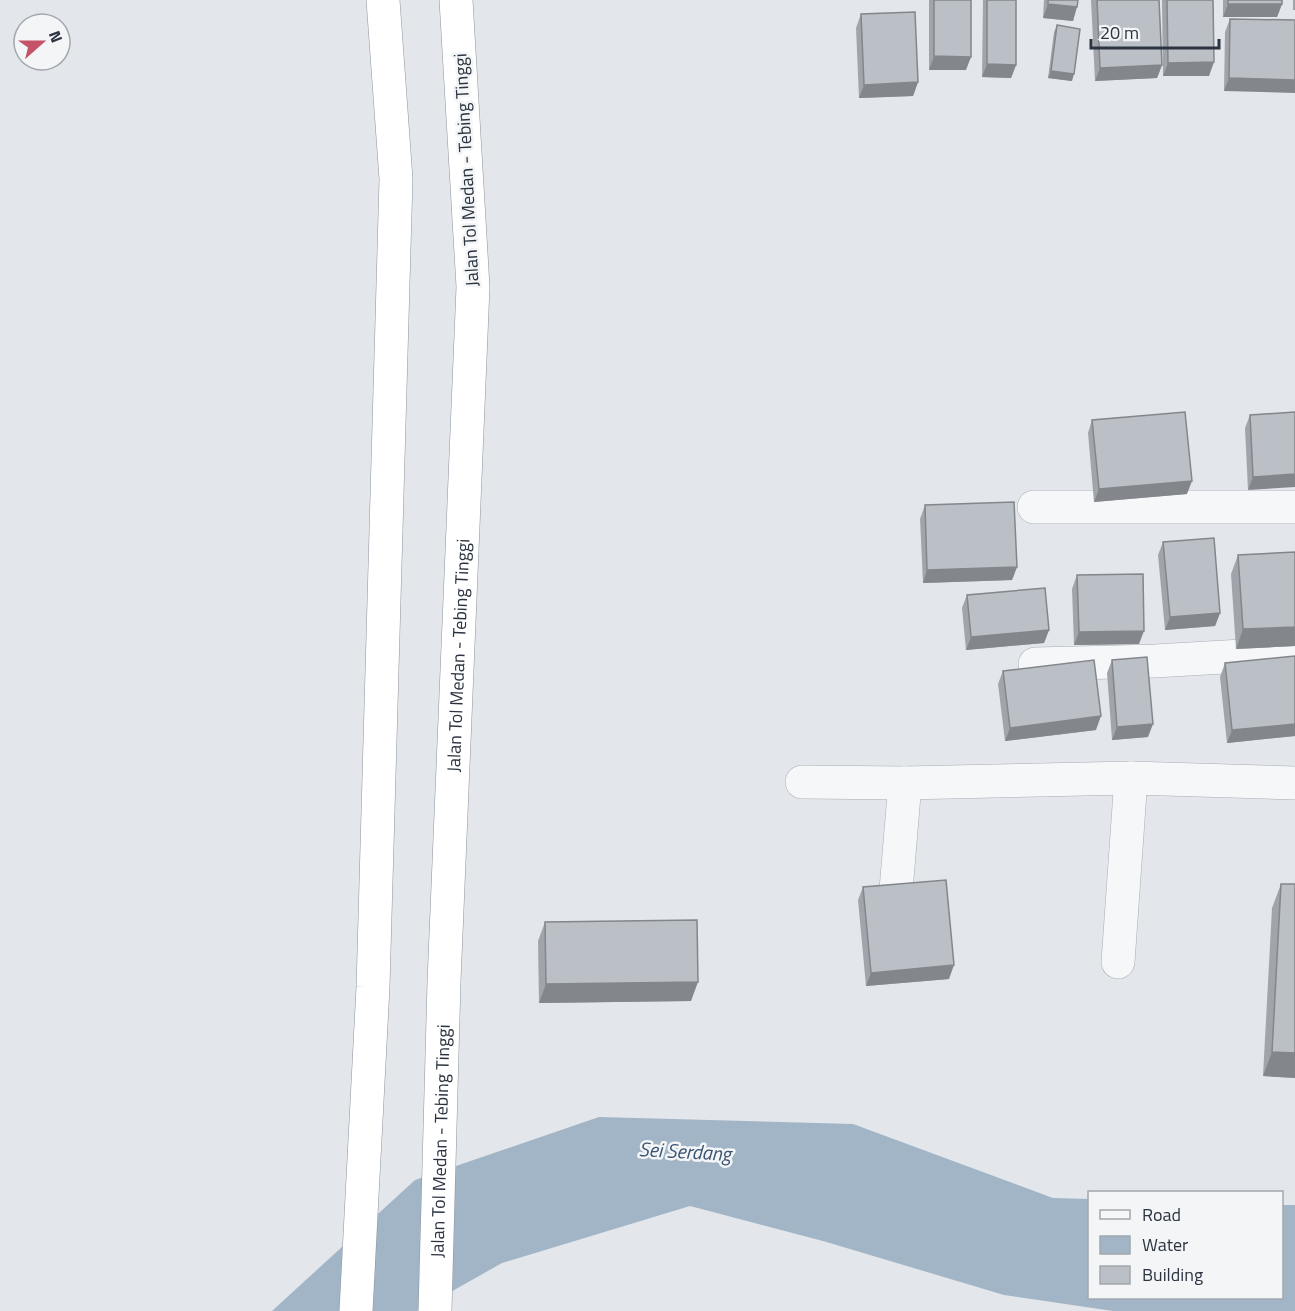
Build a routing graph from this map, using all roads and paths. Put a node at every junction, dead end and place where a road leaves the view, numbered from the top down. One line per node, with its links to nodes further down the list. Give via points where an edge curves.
1 (383, 0): 13 (highway, via 396,179 373,987)
2 (456, 0): 14 (highway, Jalan Tol Medan - Tebing Tinggi, via 473,287 444,982)
3 (1034, 507): 4 (street)
4 (1295, 507)
5 (1295, 653): 6 (street)
6 (1035, 664)
7 (1131, 778): 9 (street); 10 (street); 12 (street)
8 (802, 782): 9 (street)
9 (905, 783): 11 (street)
10 (1295, 783)
11 (896, 890)
12 (1118, 962)
13 (356, 1311)
14 (435, 1311)

